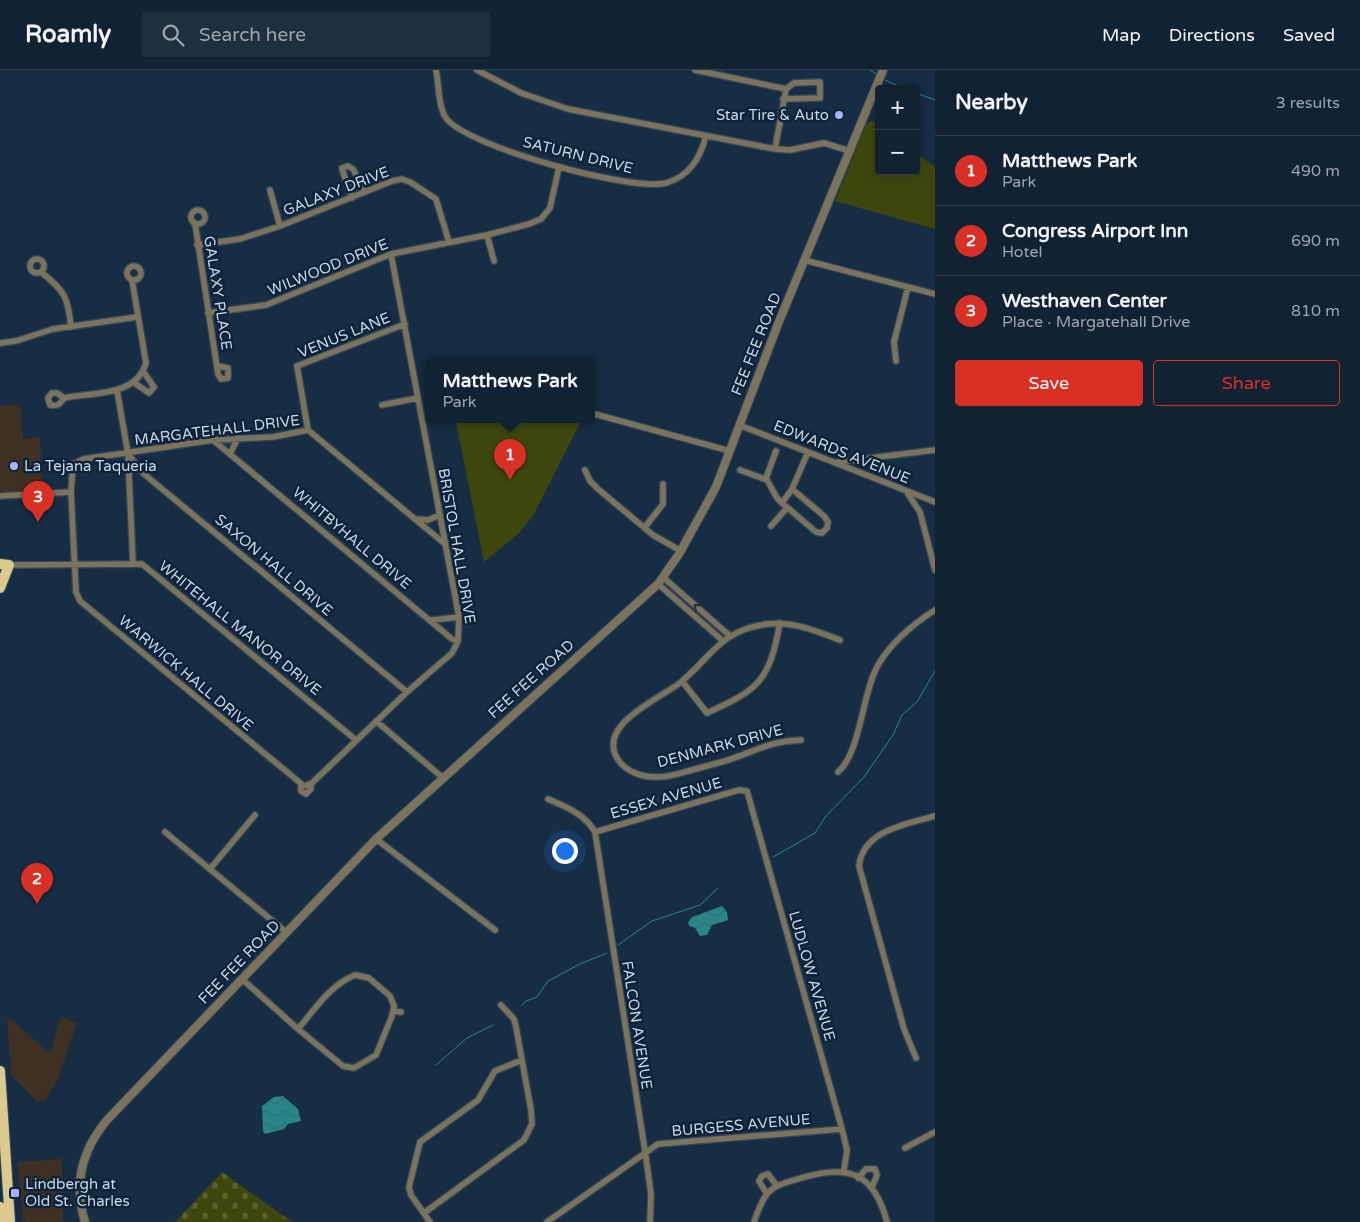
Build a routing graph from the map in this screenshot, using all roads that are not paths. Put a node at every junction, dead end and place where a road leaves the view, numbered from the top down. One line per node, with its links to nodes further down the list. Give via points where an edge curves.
1 (477, 70): 7 (street, via 550,104)
2 (694, 70): 5 (street)
3 (883, 70): 9 (street, FEE FEE ROAD)
4 (437, 71): 10 (street, SATURN DRIVE, via 443,110 450,122 507,150)
5 (786, 88): 6 (street); 6 (street, via 794,83 820,82 820,98)
6 (783, 99): 8 (street)
7 (706, 136): 8 (street); 10 (street, SATURN DRIVE, via 700,155 690,170 680,178 661,184)
8 (775, 149): 9 (street, via 790,150 824,143)
9 (850, 151): 20 (street, FEE FEE ROAD)
10 (559, 167): 16 (street, WILWOOD DRIVE, via 550,208 544,217)
11 (270, 190): 15 (street)
12 (365, 192): 13 (street, GALAXY DRIVE); 13 (street, via 353,169 348,166 342,168); 17 (street, GALAXY DRIVE, via 402,179 430,194 440,205)
13 (352, 198): 15 (street, GALAXY DRIVE)
14 (195, 223): 18 (street, GALAXY PLACE)
15 (280, 226): 18 (street, GALAXY DRIVE, via 240,240)
16 (487, 235): 17 (street, WILWOOD DRIVE); 21 (street)
17 (448, 242): 19 (street, WILWOOD DRIVE)
18 (197, 245): 26 (street, GALAXY PLACE)
19 (391, 254): 26 (street, WILWOOD DRIVE, via 266,305); 28 (street, BRISTOL HALL DRIVE)
20 (804, 260): 24 (street); 40 (street, FEE FEE ROAD)
21 (494, 261)
22 (42, 272): 29 (street, via 64,293)
23 (132, 280): 27 (street)
24 (908, 287): 25 (street); 31 (street, via 894,342)
25 (935, 294)
26 (208, 313): 32 (street, GALAXY PLACE)
27 (137, 317): 29 (street); 33 (street, via 146,362)
28 (405, 324): 37 (street, BRISTOL HALL DRIVE); 41 (street, VENUS LANE, via 297,366)
29 (71, 327): 30 (street)
30 (0, 343)
31 (896, 361)
32 (218, 366)
33 (143, 372): 34 (street); 34 (street, via 152,381 153,390 144,391)
34 (133, 382): 35 (street)
35 (117, 390): 36 (street); 48 (street)
36 (64, 398)
37 (418, 398): 38 (street); 63 (street, BRISTOL HALL DRIVE)
38 (382, 405)
39 (595, 414): 45 (street)
40 (739, 425): 45 (street, FEE FEE ROAD); 47 (street, EDWARDS AVENUE)
41 (308, 430): 42 (street, MARGATEHALL DRIVE, via 273,437); 64 (street, MARGATEHALL DRIVE)
42 (238, 438): 43 (street, MARGATEHALL DRIVE); 49 (street)
43 (213, 440): 48 (street, MARGATEHALL DRIVE); 49 (street, WHITBYHALL DRIVE)
44 (935, 450): 50 (street)
45 (730, 451): 68 (street, FEE FEE ROAD, via 716,487)
46 (776, 451): 54 (street)
47 (808, 452): 50 (street, EDWARDS AVENUE); 56 (street)
48 (128, 454): 51 (street, MARGATEHALL DRIVE); 70 (street); 84 (street, SAXON HALL DRIVE, via 144,474)
49 (230, 454): 77 (street, WHITBYHALL DRIVE)
50 (835, 463): 57 (street, EDWARDS AVENUE)
51 (72, 464): 58 (street, WARWICK HALL DRIVE)
52 (585, 470): 66 (street, via 592,484)
53 (740, 470): 54 (street)
54 (767, 480): 61 (street)
55 (663, 484): 66 (street, via 663,504)
56 (792, 489): 61 (street); 62 (street, via 824,516 827,528 822,533 816,532)
57 (905, 490): 60 (street, EDWARDS AVENUE); 72 (street, via 920,512)
58 (72, 492): 59 (street); 71 (street, WARWICK HALL DRIVE)
59 (0, 496)
60 (935, 502)
61 (782, 503): 62 (street)
62 (788, 508): 65 (street)
63 (440, 515): 64 (street, via 428,520); 67 (street, BRISTOL HALL DRIVE)
64 (414, 519): 67 (street, MARGATEHALL DRIVE)
65 (771, 526)
66 (644, 527): 68 (street)
67 (445, 544): 76 (street, BRISTOL HALL DRIVE)
68 (681, 551): 73 (street, FEE FEE ROAD)
69 (4, 564): 71 (street, WHITEHALL MANOR DRIVE); 74 (highway)
70 (133, 564): 71 (street, WHITEHALL MANOR DRIVE); 86 (street, WHITEHALL MANOR DRIVE, via 146,567)
71 (75, 566): 90 (street, WARWICK HALL DRIVE, via 76,592 80,601)
72 (935, 570)
73 (661, 581): 79 (street, one-way to 73); 80 (street); 89 (street, FEE FEE ROAD)
74 (0, 588)
75 (935, 610): 88 (street, via 913,624 877,667 848,758)
76 (459, 618): 77 (street); 82 (street, BRISTOL HALL DRIVE)
77 (432, 620): 82 (street, WHITBYHALL DRIVE)
78 (780, 623): 79 (street); 81 (street); 83 (street, via 771,664 753,689 742,697 707,713)
79 (729, 636): 80 (street)
80 (722, 640): 83 (street)
81 (840, 640)
82 (458, 641): 84 (street, BRISTOL HALL DRIVE, via 452,653)
83 (682, 681): 87 (street, DENMARK DRIVE, via 637,709 624,722 614,743 615,754 620,763 633,772 644,776 671,776 727,760 764,745)
84 (407, 692): 85 (street, BRISTOL HALL DRIVE)
85 (376, 721): 86 (street, BRISTOL HALL DRIVE); 89 (street)
86 (356, 740): 90 (street, BRISTOL HALL DRIVE, via 311,784 306,794 301,791)
87 (801, 740)
88 (838, 772)
89 (442, 777): 97 (street, FEE FEE ROAD)
90 (302, 785)
91 (744, 790): 96 (street, ESSEX AVENUE); 109 (street, LUDLOW AVENUE, via 747,791)
92 (548, 799): 96 (street, via 578,814)
93 (255, 815): 98 (street)
94 (935, 816): 106 (street, via 881,834 865,848 859,866 904,1029)
95 (165, 832): 98 (street)
96 (595, 832): 112 (street, FALCON AVENUE)
97 (376, 838): 99 (street); 100 (street, FEE FEE ROAD)
98 (210, 869): 100 (street)
99 (495, 930)
100 (286, 932): 101 (street, FEE FEE ROAD)
101 (242, 979): 105 (street); 123 (street, FEE FEE ROAD, via 107,1120 93,1139 81,1170 78,1197)
102 (501, 1005): 107 (street, via 514,1019)
103 (394, 1011): 104 (street); 105 (street, via 390,996 369,978 355,975 329,991); 105 (street, via 376,1055 354,1068 343,1066)
104 (402, 1012)
105 (298, 1029)
106 (916, 1058)
107 (522, 1060): 119 (street, via 532,1110 530,1132 524,1140); 119 (street, via 495,1071 478,1100 420,1142 409,1187)
108 (0, 1071): 118 (highway)
109 (842, 1129): 112 (street, BURGESS AVENUE, via 658,1144); 113 (street, LUDLOW AVENUE, via 847,1150)
110 (935, 1132): 111 (street)
111 (904, 1148)
112 (645, 1151): 125 (street, BURGESS AVENUE); 126 (street, FALCON AVENUE)
113 (844, 1170): 114 (street); 115 (street, via 822,1172)
114 (858, 1178): 116 (street); 116 (street, via 866,1169 875,1169 878,1176)
115 (777, 1186): 117 (street); 117 (street, via 768,1174 762,1176 760,1181)
116 (872, 1187): 128 (street)
117 (767, 1194): 127 (street)
118 (5, 1208): 120 (highway); 121 (highway); 122 (highway)
119 (424, 1213): 124 (street)
120 (0, 1222)
121 (10, 1222)
122 (18, 1222)
123 (85, 1222)
124 (430, 1222)
125 (548, 1222)
126 (650, 1222)
127 (754, 1222)
128 (888, 1222)

